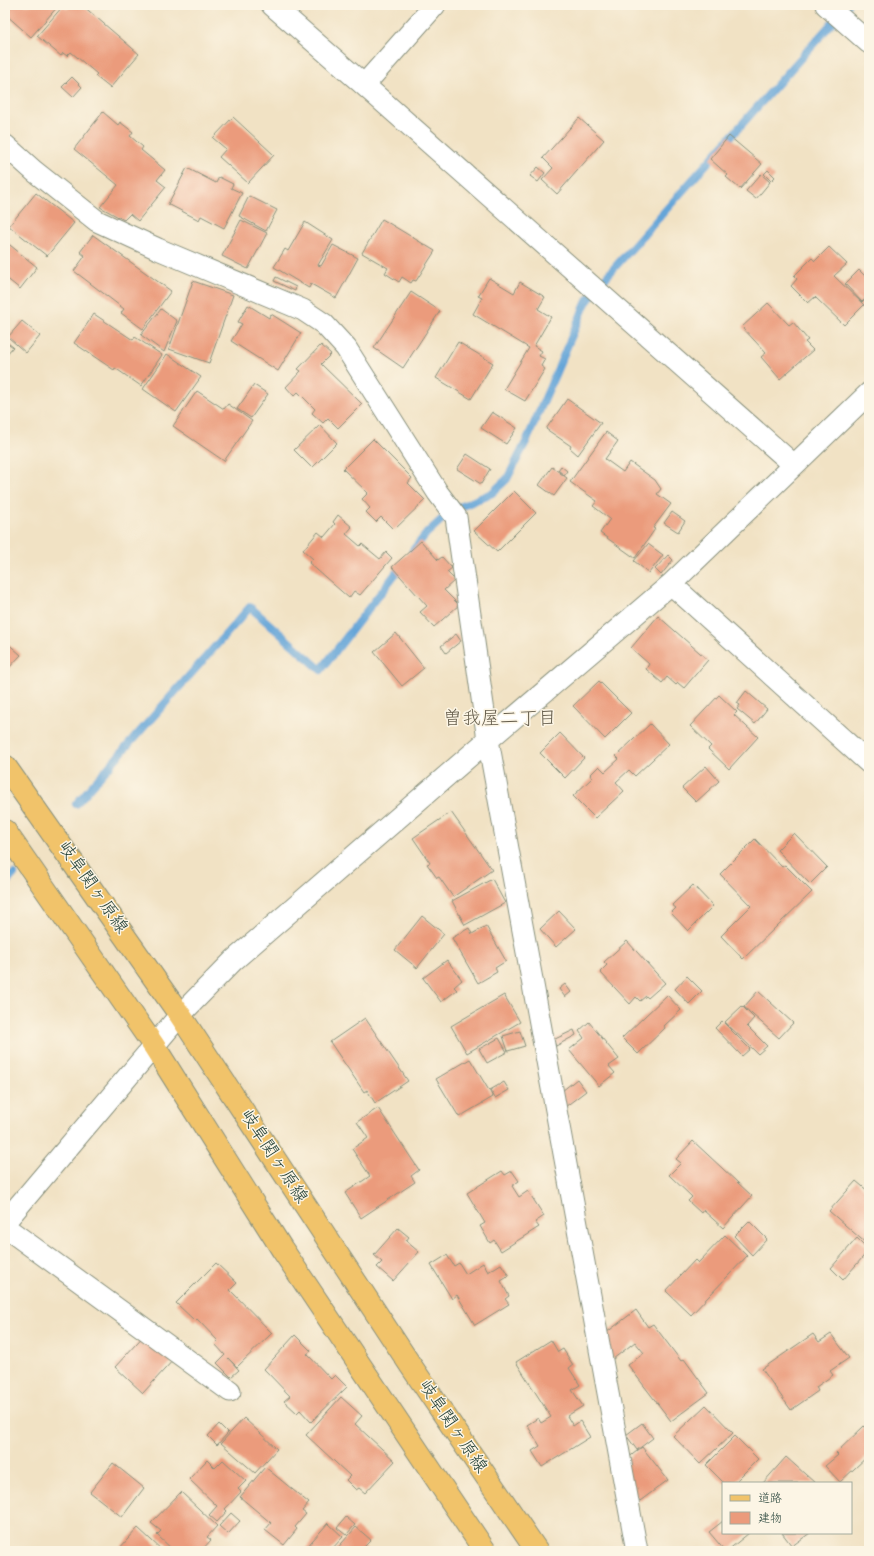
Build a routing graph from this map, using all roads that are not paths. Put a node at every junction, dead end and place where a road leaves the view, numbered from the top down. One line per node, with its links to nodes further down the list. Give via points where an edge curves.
1 (272, 5): 5 (street)
2 (435, 5): 5 (street)
3 (826, 5): 4 (street)
4 (869, 43)
5 (364, 85): 8 (street)
6 (5, 145): 10 (street, via 97,221 303,310 324,324 346,348 456,517)
7 (869, 392): 8 (street)
8 (794, 465): 9 (street)
9 (671, 584): 10 (street); 11 (street)
10 (488, 740): 14 (street, via 234,960); 21 (street)
11 (869, 763)
12 (5, 766): 14 (main road, 岐阜関ヶ原線)
13 (5, 831): 15 (main road)
14 (180, 1015): 15 (street); 20 (main road, 岐阜関ヶ原線)
15 (154, 1046): 16 (street); 19 (main road, via 287,1255)
16 (5, 1222)
17 (5, 1227): 18 (street)
18 (230, 1391)
19 (485, 1551)
20 (537, 1551)
21 (637, 1551)

